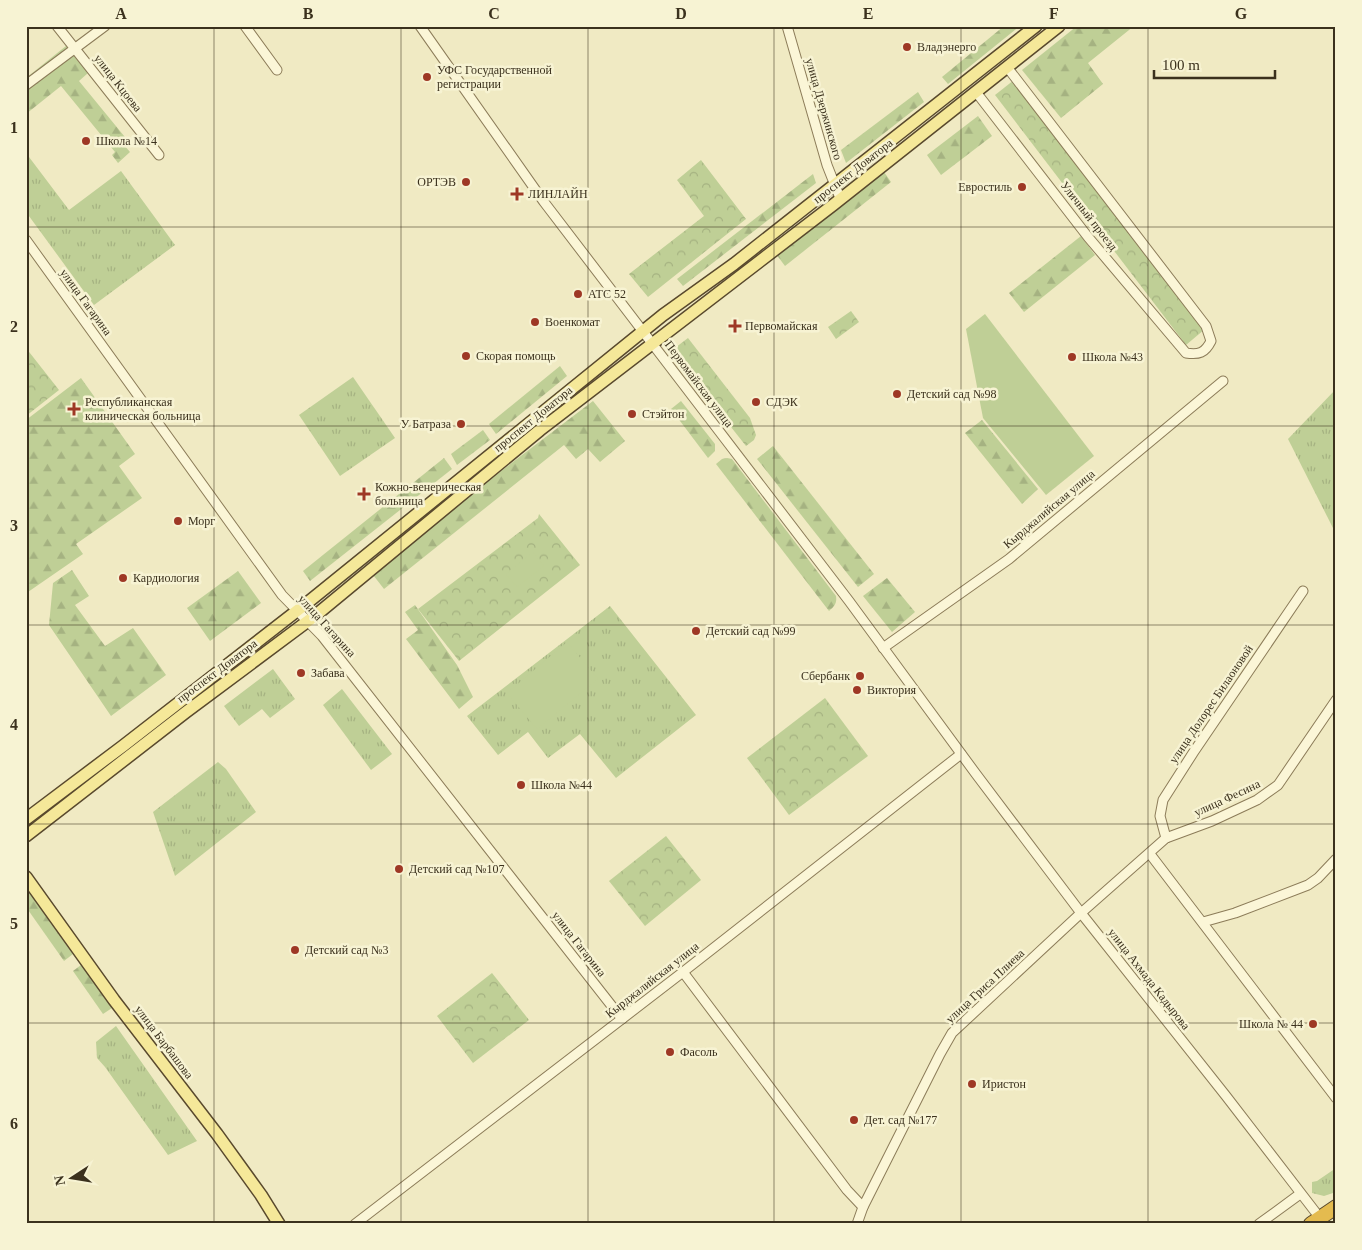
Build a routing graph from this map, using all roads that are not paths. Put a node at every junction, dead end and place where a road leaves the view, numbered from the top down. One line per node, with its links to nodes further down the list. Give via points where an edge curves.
1 (57, 26): 8 (street, улица Кцоева)
2 (105, 26): 8 (street)
3 (245, 26): 10 (street)
4 (420, 26): 17 (street, Первомайская улица, via 544,202)
5 (787, 26): 14 (street, улица Дзержинского)
6 (1036, 26): 14 (main road, проспект Доватора)
7 (1059, 26): 9 (main road, проспект Доватора)
8 (76, 50): 11 (street); 13 (street, улица Кцоева)
9 (1007, 67): 12 (main road, проспект Доватора); 12 (street, Уличный проезд, via 1206,326 1211,341 1208,348 1198,354 1186,353 1088,237)
10 (277, 70)
11 (26, 85)
12 (976, 92): 15 (main road, проспект Доватора)
13 (158, 155)
14 (835, 185): 15 (street, улица Дзержинского); 17 (main road, проспект Доватора)
15 (840, 198): 18 (main road, проспект Доватора)
16 (26, 240): 21 (street, улица Гагарина, via 282,595)
17 (643, 331): 18 (street, Первомайская улица); 21 (main road, проспект Доватора)
18 (652, 343): 22 (main road, проспект Доватора, via 540,430); 23 (street, Первомайская улица)
19 (1224, 381): 23 (street, Кырджалийская улица, via 1009,559)
20 (1303, 591): 28 (street, улица Долорес Билаоновой, via 1163,800 1160,816)
21 (297, 610): 22 (street, улица Гагарина); 26 (main road, проспект Доватора)
22 (307, 621): 27 (main road, проспект Доватора); 35 (street, улица Гагарина)
23 (883, 648): 25 (street, Первомайская улица)
24 (1336, 700): 28 (street, улица Фесина, via 1278,785 1266,795 1212,821)
25 (961, 754): 32 (street, улица Ахмада Кадырова); 34 (street, Кырджалийская улица)
26 (26, 819)
27 (26, 836)
28 (1166, 838): 29 (street, улица Фесина)
29 (1150, 854): 32 (street, улица Гриса Плиева); 33 (street)
30 (1336, 860): 33 (street, via 1308,885)
31 (26, 877): 41 (main road, улица Барбашова, via 114,1000 217,1134)
32 (1081, 914): 37 (street, улица Ахмада Кадырова); 38 (street, улица Гриса Плиева, via 952,1034)
33 (1203, 922): 36 (street)
34 (683, 972): 35 (street, Кырджалийская улица); 38 (street)
35 (622, 1019): 42 (street, Кырджалийская улица)
36 (1336, 1098)
37 (1300, 1194): 40 (street, улица Ахмада Кадырова); 44 (street)
38 (863, 1207): 43 (street, улица Гриса Плиева)
39 (1336, 1207): 40 (highway)
40 (1316, 1221)
41 (278, 1224)
42 (355, 1224)
43 (856, 1224)
44 (1259, 1224)

